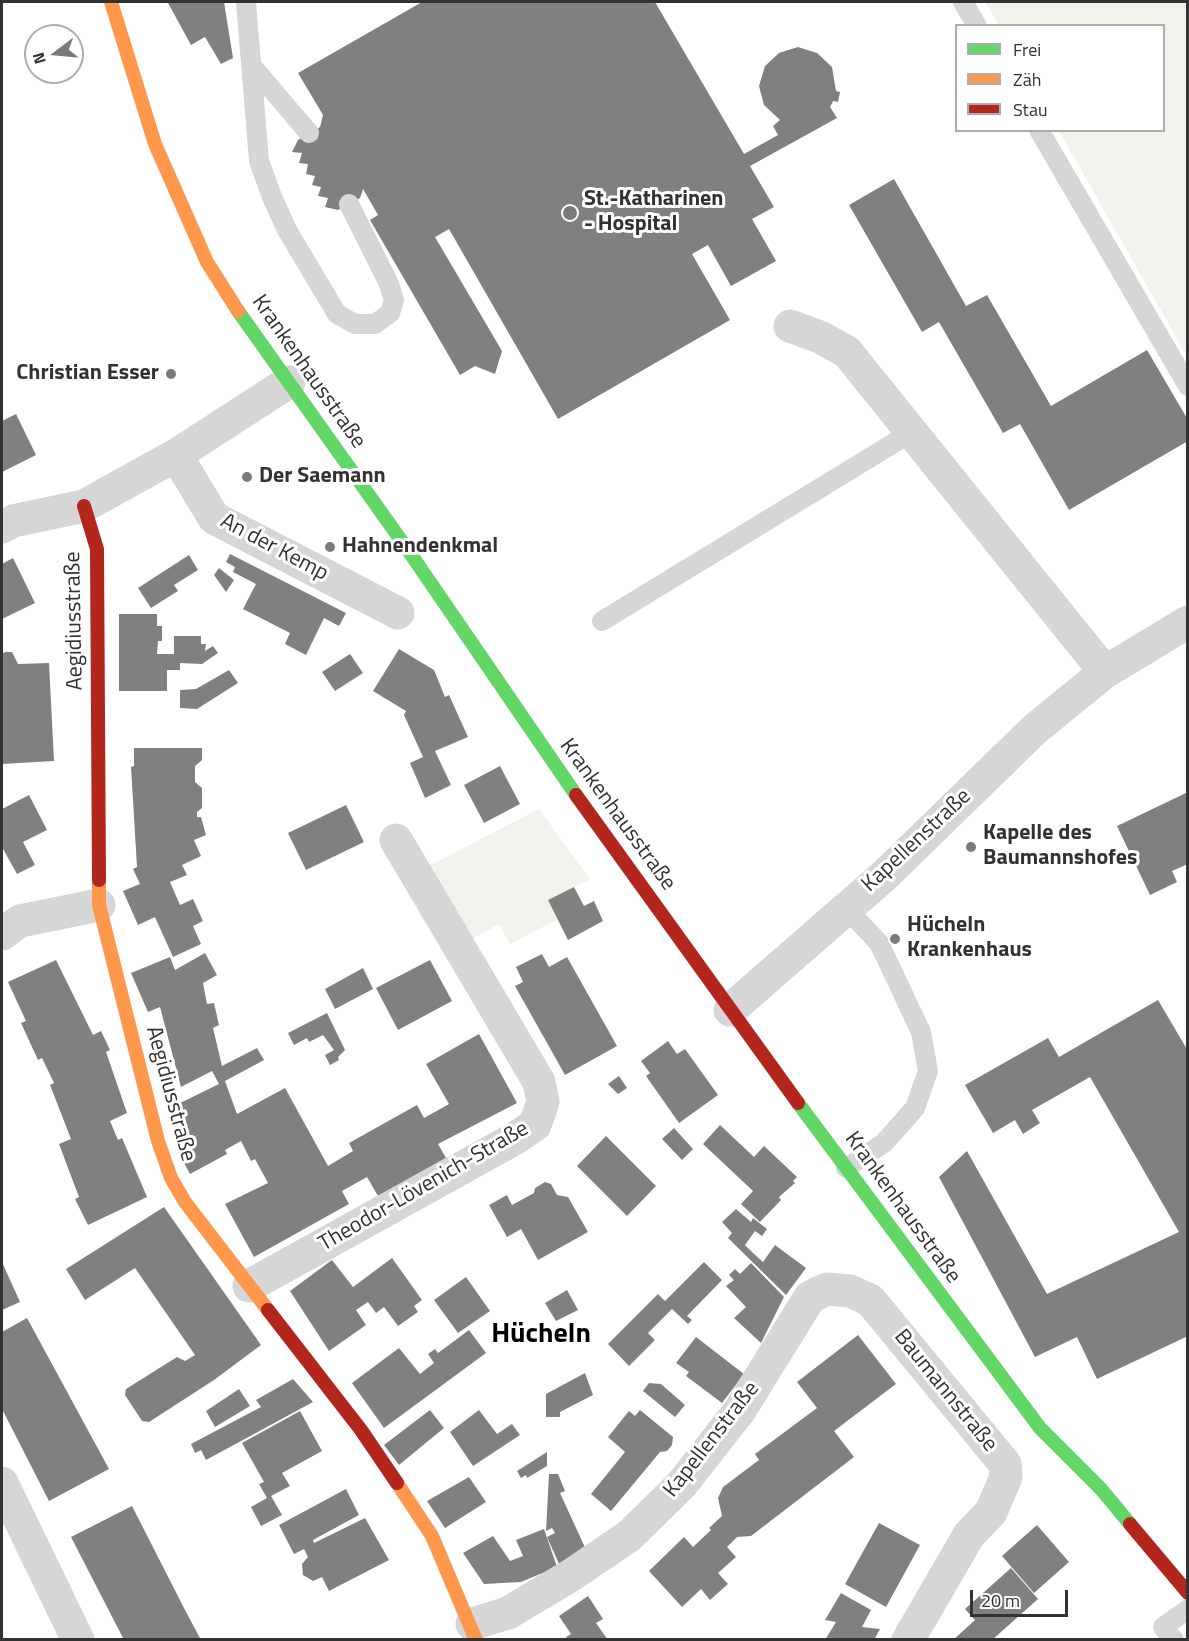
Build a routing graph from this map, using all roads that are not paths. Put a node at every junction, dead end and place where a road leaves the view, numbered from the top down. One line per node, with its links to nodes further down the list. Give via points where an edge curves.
1 (111, 2): 10 (street, Krankenhausstraße, via 155,144 207,262)
2 (246, 2): 5 (lane)
3 (963, 2): 4 (lane)
4 (976, 24)
5 (250, 65): 7 (lane); 8 (lane, via 259,161 287,230 337,314 355,324 375,324 390,313 394,300)
6 (1040, 132): 11 (lane)
7 (309, 133)
8 (349, 204)
9 (790, 326): 12 (street, via 847,352)
10 (289, 382): 13 (street); 24 (street, Krankenhausstraße)
11 (1188, 386)
12 (912, 432): 17 (lane); 19 (street)
13 (176, 456): 14 (street); 16 (street, An der Kemp, via 214,518)
14 (84, 506): 15 (street, via 13,521); 21 (street, Aegidiusstraße, via 97,549)
15 (2, 527)
16 (398, 613)
17 (602, 621)
18 (1188, 622): 19 (street, Kapellenstraße)
19 (1104, 672): 22 (street, Kapellenstraße, via 1035,729 885,875)
20 (396, 840): 26 (street, Theodor-Lövenich-Straße, via 539,1082 543,1102 535,1125)
21 (99, 905): 23 (street, via 20,921); 26 (street, Aegidiusstraße, via 158,1141 171,1178)
22 (845, 907): 24 (street, Kapellenstraße); 25 (lane, via 879,943 921,1032 928,1071 915,1108 884,1143)
23 (2, 934)
24 (730, 1010): 25 (street, Krankenhausstraße)
25 (846, 1168): 29 (street, Krankenhausstraße, via 1040,1428 1101,1489)
26 (249, 1286): 31 (street, Aegidiusstraße, via 361,1430 432,1536)
27 (870, 1300): 31 (street, Kapellenstraße, via 850,1291 827,1289 810,1297 740,1410 682,1484 629,1536); 33 (street, Baumannstraße, via 1005,1464 1006,1478 991,1512 969,1535)
28 (2, 1483): 32 (street)
29 (1188, 1593)
30 (1188, 1609): 34 (lane, via 1163,1627)
31 (474, 1632)
32 (78, 1640)
33 (908, 1640)
34 (1174, 1640)

